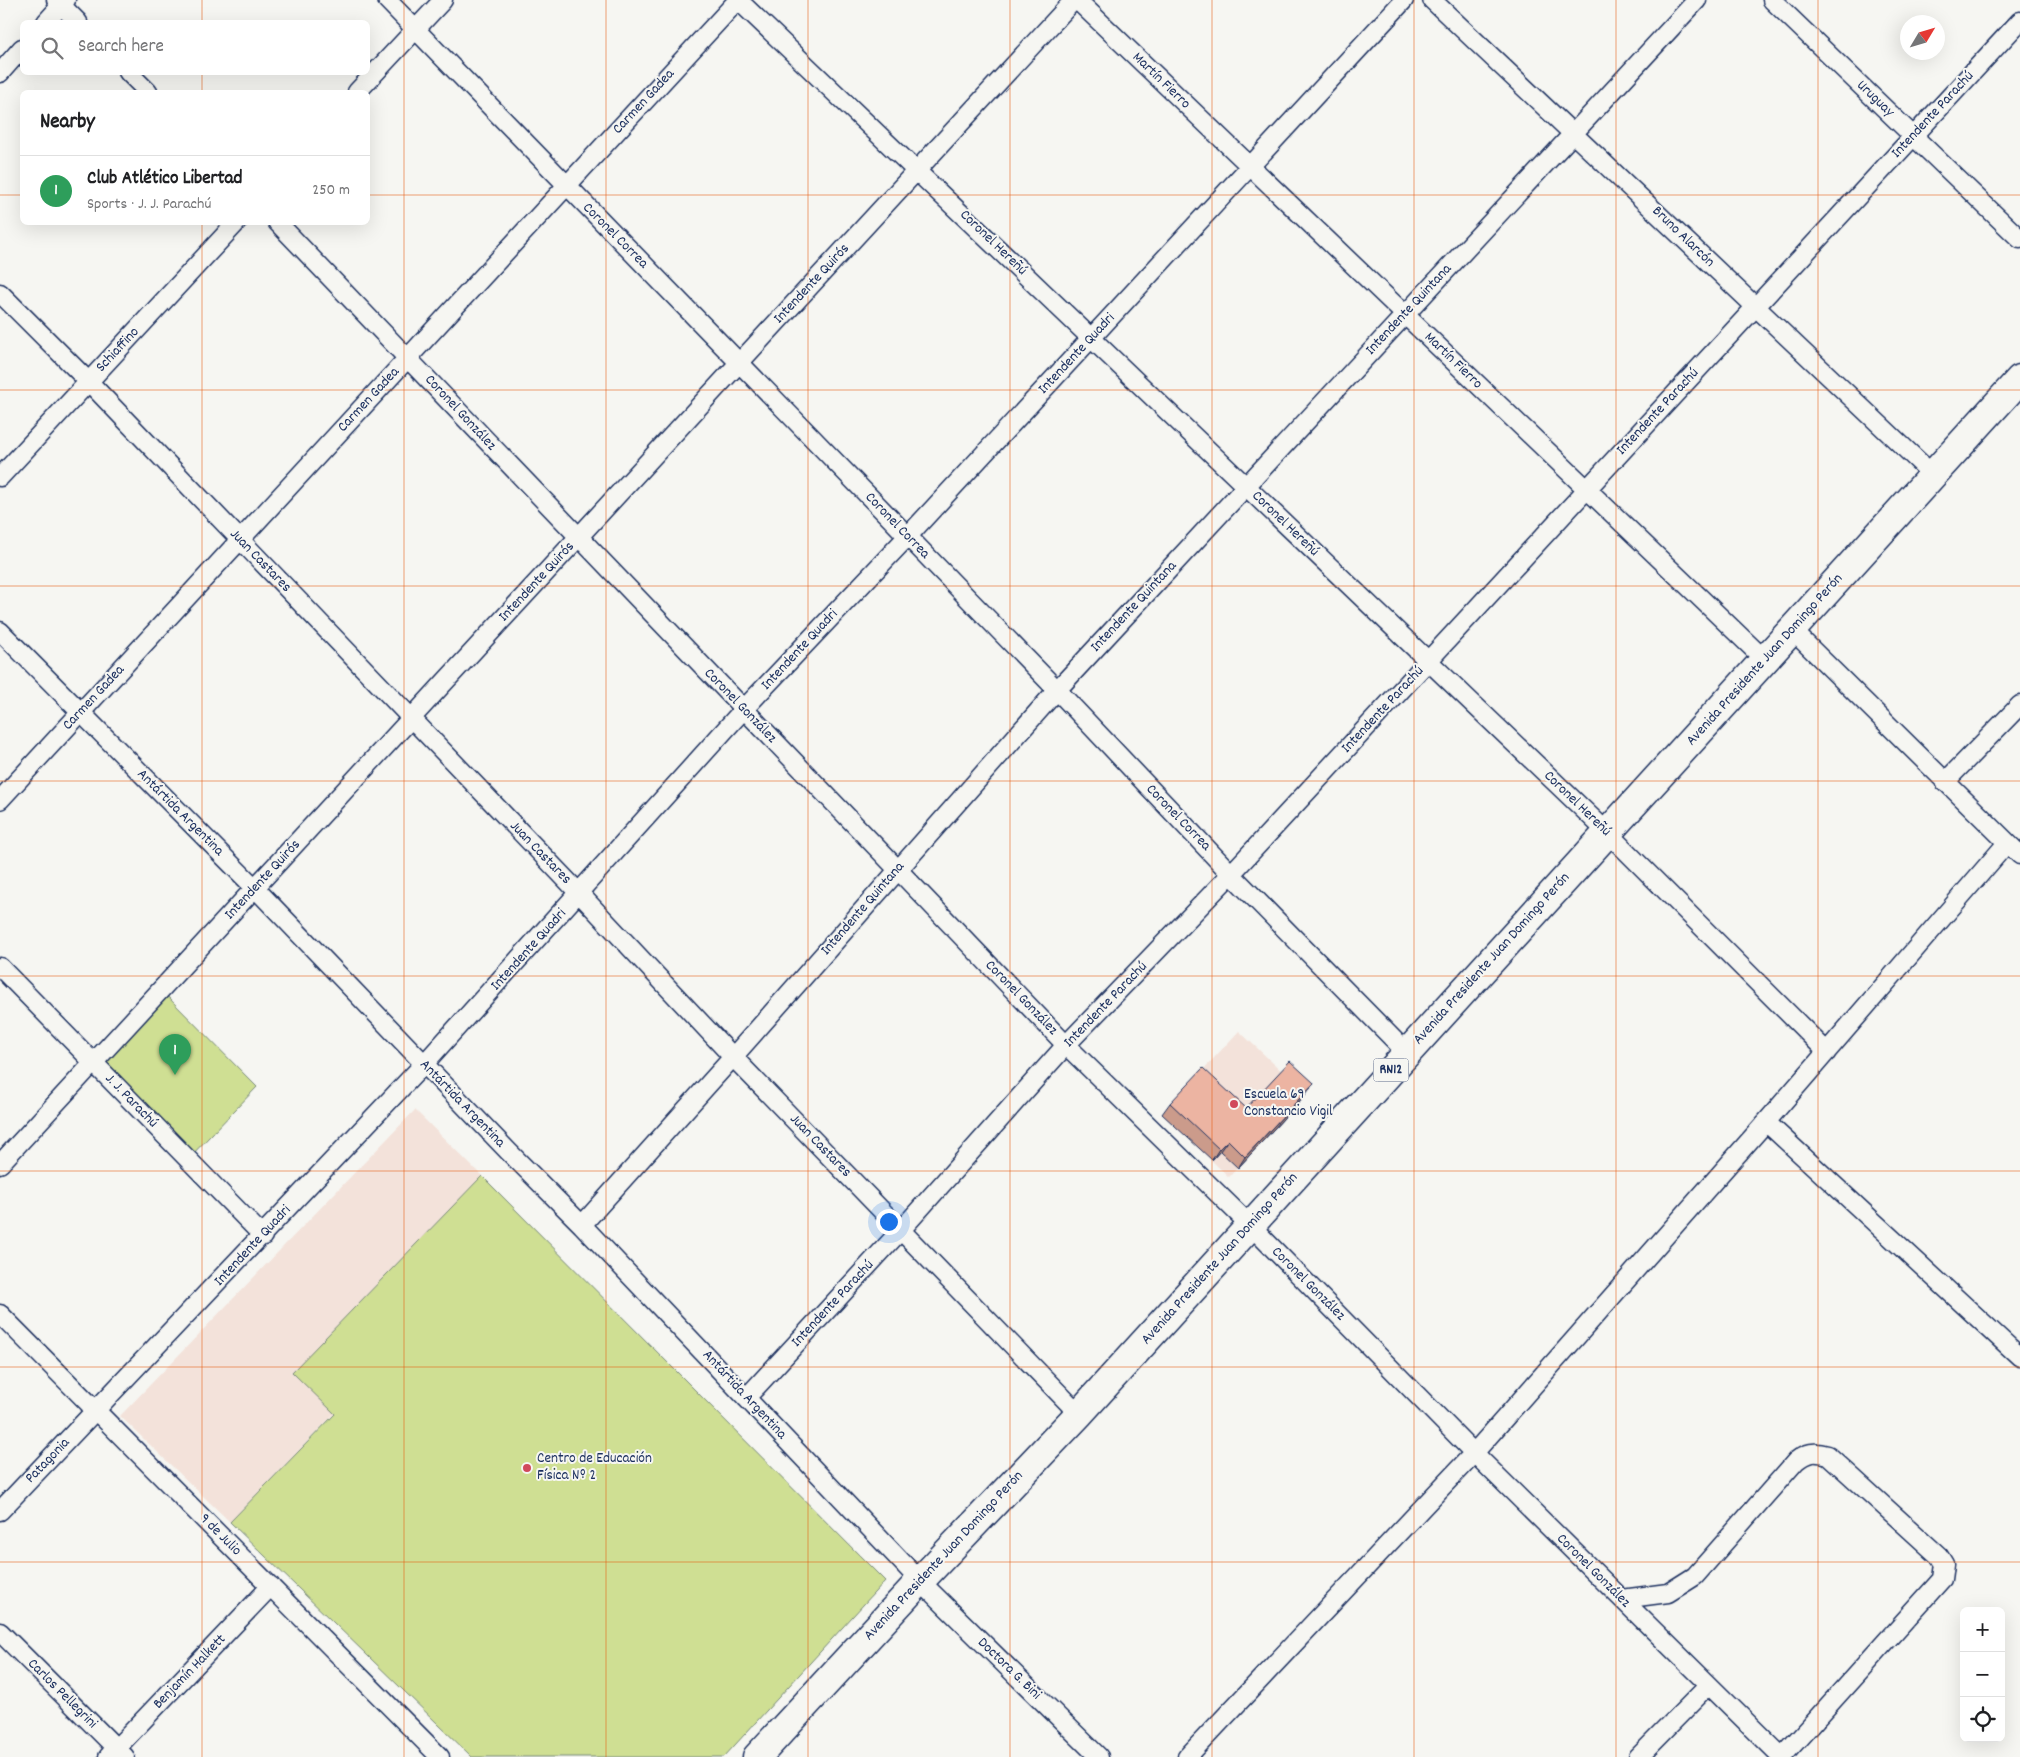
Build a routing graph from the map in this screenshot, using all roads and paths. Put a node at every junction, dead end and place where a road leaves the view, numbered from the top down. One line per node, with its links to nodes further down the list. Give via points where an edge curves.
1 (387, 0): 13 (street, Coronel Correa)
2 (442, 0): 13 (street)
3 (738, 0): 22 (street, Coronel Hereñú); 23 (street, Carmen Gadea)
4 (1076, 0): 21 (street, Martín Fierro); 22 (street, Intendente Quirós)
5 (1404, 0): 21 (street, Intendente Quadri)
6 (1432, 0): 19 (street, Bruno Alarcón)
7 (1697, 0): 19 (street, Intendente Quintana)
8 (1772, 0): 20 (street, Uruguay)
9 (61, 2): 10 (street); 11 (street)
10 (48, 20)
11 (76, 20)
12 (2020, 21): 20 (street, Intendente Parachú)
13 (415, 29): 18 (street); 23 (street, Coronel Correa)
14 (20, 50): 15 (street)
15 (0, 73)
16 (131, 75): 17 (street)
17 (146, 90)
18 (359, 90)
19 (1574, 133): 28 (street, Bruno Alarcón); 29 (street, Intendente Quintana)
20 (1914, 136): 26 (street, Uruguay); 28 (street, Intendente Parachú)
21 (1250, 166): 29 (street, Martín Fierro); 30 (street, Intendente Quadri)
22 (917, 171): 30 (street, Coronel Hereñú); 32 (street, Intendente Quirós)
23 (566, 187): 31 (street, Carmen Gadea); 32 (street, Coronel Correa)
24 (234, 225): 34 (street, Schiaffino)
25 (280, 225): 31 (street, Coronel González)
26 (2020, 239)
27 (0, 293): 34 (street, Juan Castares)
28 (1756, 307): 35 (street, Bruno Alarcón); 38 (street, Intendente Parachú)
29 (1405, 315): 37 (street, Intendente Quintana); 38 (street, Martín Fierro)
30 (1091, 338): 37 (street, Coronel Hereñú); 39 (street, Intendente Quadri)
31 (408, 358): 40 (street, Coronel González); 41 (street, Carmen Gadea)
32 (740, 362): 39 (street, Coronel Correa); 40 (street, Intendente Quirós)
33 (2020, 379): 35 (highway, Avenida Presidente Juan Domingo Perón / RN12)
34 (88, 382): 36 (street, Schiaffino); 41 (street, Juan Castares)
35 (1933, 475): 42 (highway, Avenida Presidente Juan Domingo Perón / RN12)
36 (0, 477)
37 (1246, 486): 45 (street, Coronel Hereñú); 46 (street, Intendente Quintana)
38 (1587, 489): 44 (street, Martín Fierro); 45 (street, Intendente Parachú)
39 (907, 537): 46 (street, Coronel Correa); 48 (street, Intendente Quadri)
40 (578, 538): 48 (street, Coronel González); 50 (street, Intendente Quirós)
41 (240, 540): 49 (street, Carmen Gadea); 50 (street, Juan Castares)
42 (1792, 630): 44 (highway, Avenida Presidente Juan Domingo Perón / RN12); 51 (street)
43 (0, 631): 49 (street, Antártida Argentina)
44 (1765, 660): 53 (highway, Avenida Presidente Juan Domingo Perón / RN12)
45 (1428, 661): 53 (street, Coronel Hereñú); 57 (street, Intendente Parachú)
46 (1057, 690): 56 (street, Intendente Quintana); 57 (street, Coronel Correa)
47 (2020, 705): 51 (street)
48 (744, 710): 56 (street, Coronel González); 59 (street, Intendente Quadri)
49 (80, 713): 52 (street, Carmen Gadea); 58 (street, Antártida Argentina)
50 (411, 719): 58 (street, Intendente Quirós); 59 (street, Juan Castares)
51 (1946, 782): 54 (street)
52 (0, 800)
53 (1608, 832): 62 (street, Coronel Hereñú); 63 (highway, Avenida Presidente Juan Domingo Perón / RN12)
54 (2007, 843): 55 (street); 62 (street)
55 (2020, 855)
56 (897, 870): 61 (street, Coronel González); 64 (street, Intendente Quintana)
57 (1231, 874): 61 (street, Intendente Parachú); 63 (street, Coronel Correa)
58 (255, 888): 65 (street, Intendente Quirós); 66 (street, Antártida Argentina)
59 (580, 894): 64 (street, Juan Castares); 66 (street, Intendente Quadri)
60 (0, 967): 65 (street, J. J. Parachú)
61 (1066, 1046): 70 (street, Coronel González); 71 (street, Intendente Parachú)
62 (1827, 1052): 67 (street)
63 (1407, 1053): 70 (highway, Avenida Presidente Juan Domingo Perón / RN12)
64 (734, 1057): 69 (street, Intendente Quintana); 71 (street, Juan Castares)
65 (94, 1063): 68 (street, Intendente Quirós); 72 (street, J. J. Parachú)
66 (424, 1064): 69 (street, Antártida Argentina); 72 (street, Intendente Quadri)
67 (1766, 1122): 74 (street); 78 (street)
68 (0, 1164)
69 (582, 1225): 75 (street, Antártida Argentina)
70 (1250, 1226): 77 (highway, Avenida Presidente Juan Domingo Perón / RN12); 78 (street, Coronel González)
71 (902, 1229): 75 (street, Intendente Parachú); 77 (street, Juan Castares)
72 (263, 1236): 76 (street, Intendente Quadri)
73 (0, 1314): 76 (street, 9 de Julio)
74 (2020, 1357)
75 (746, 1398): 80 (street, Antártida Argentina)
76 (96, 1411): 79 (street, Patagonia); 81 (street, 9 de Julio)
77 (1079, 1414): 80 (highway, Avenida Presidente Juan Domingo Perón / RN12)
78 (1474, 1453): 82 (street, Coronel González); 89 (street)
79 (0, 1511)
80 (920, 1582): 87 (highway, Avenida Presidente Juan Domingo Perón / RN12); 88 (street, Doctora G. Bini)
81 (271, 1586): 85 (street, Benjamín Halkett); 86 (street, 9 de Julio)
82 (1622, 1599): 84 (street, Coronel González); 91 (street, via 1668,1593 1682,1586 1695,1576 1796,1461 1805,1454 1816,1452 1828,1455 1940,1556 1944,1564 1942,1579)
83 (0, 1632): 85 (street, Carlos Pellegrini)
84 (1709, 1685): 90 (street); 91 (street, Coronel González)
85 (117, 1754)
86 (430, 1754)
87 (765, 1754)
88 (1099, 1757)
89 (1186, 1757)
90 (1638, 1757)
91 (1782, 1757)

